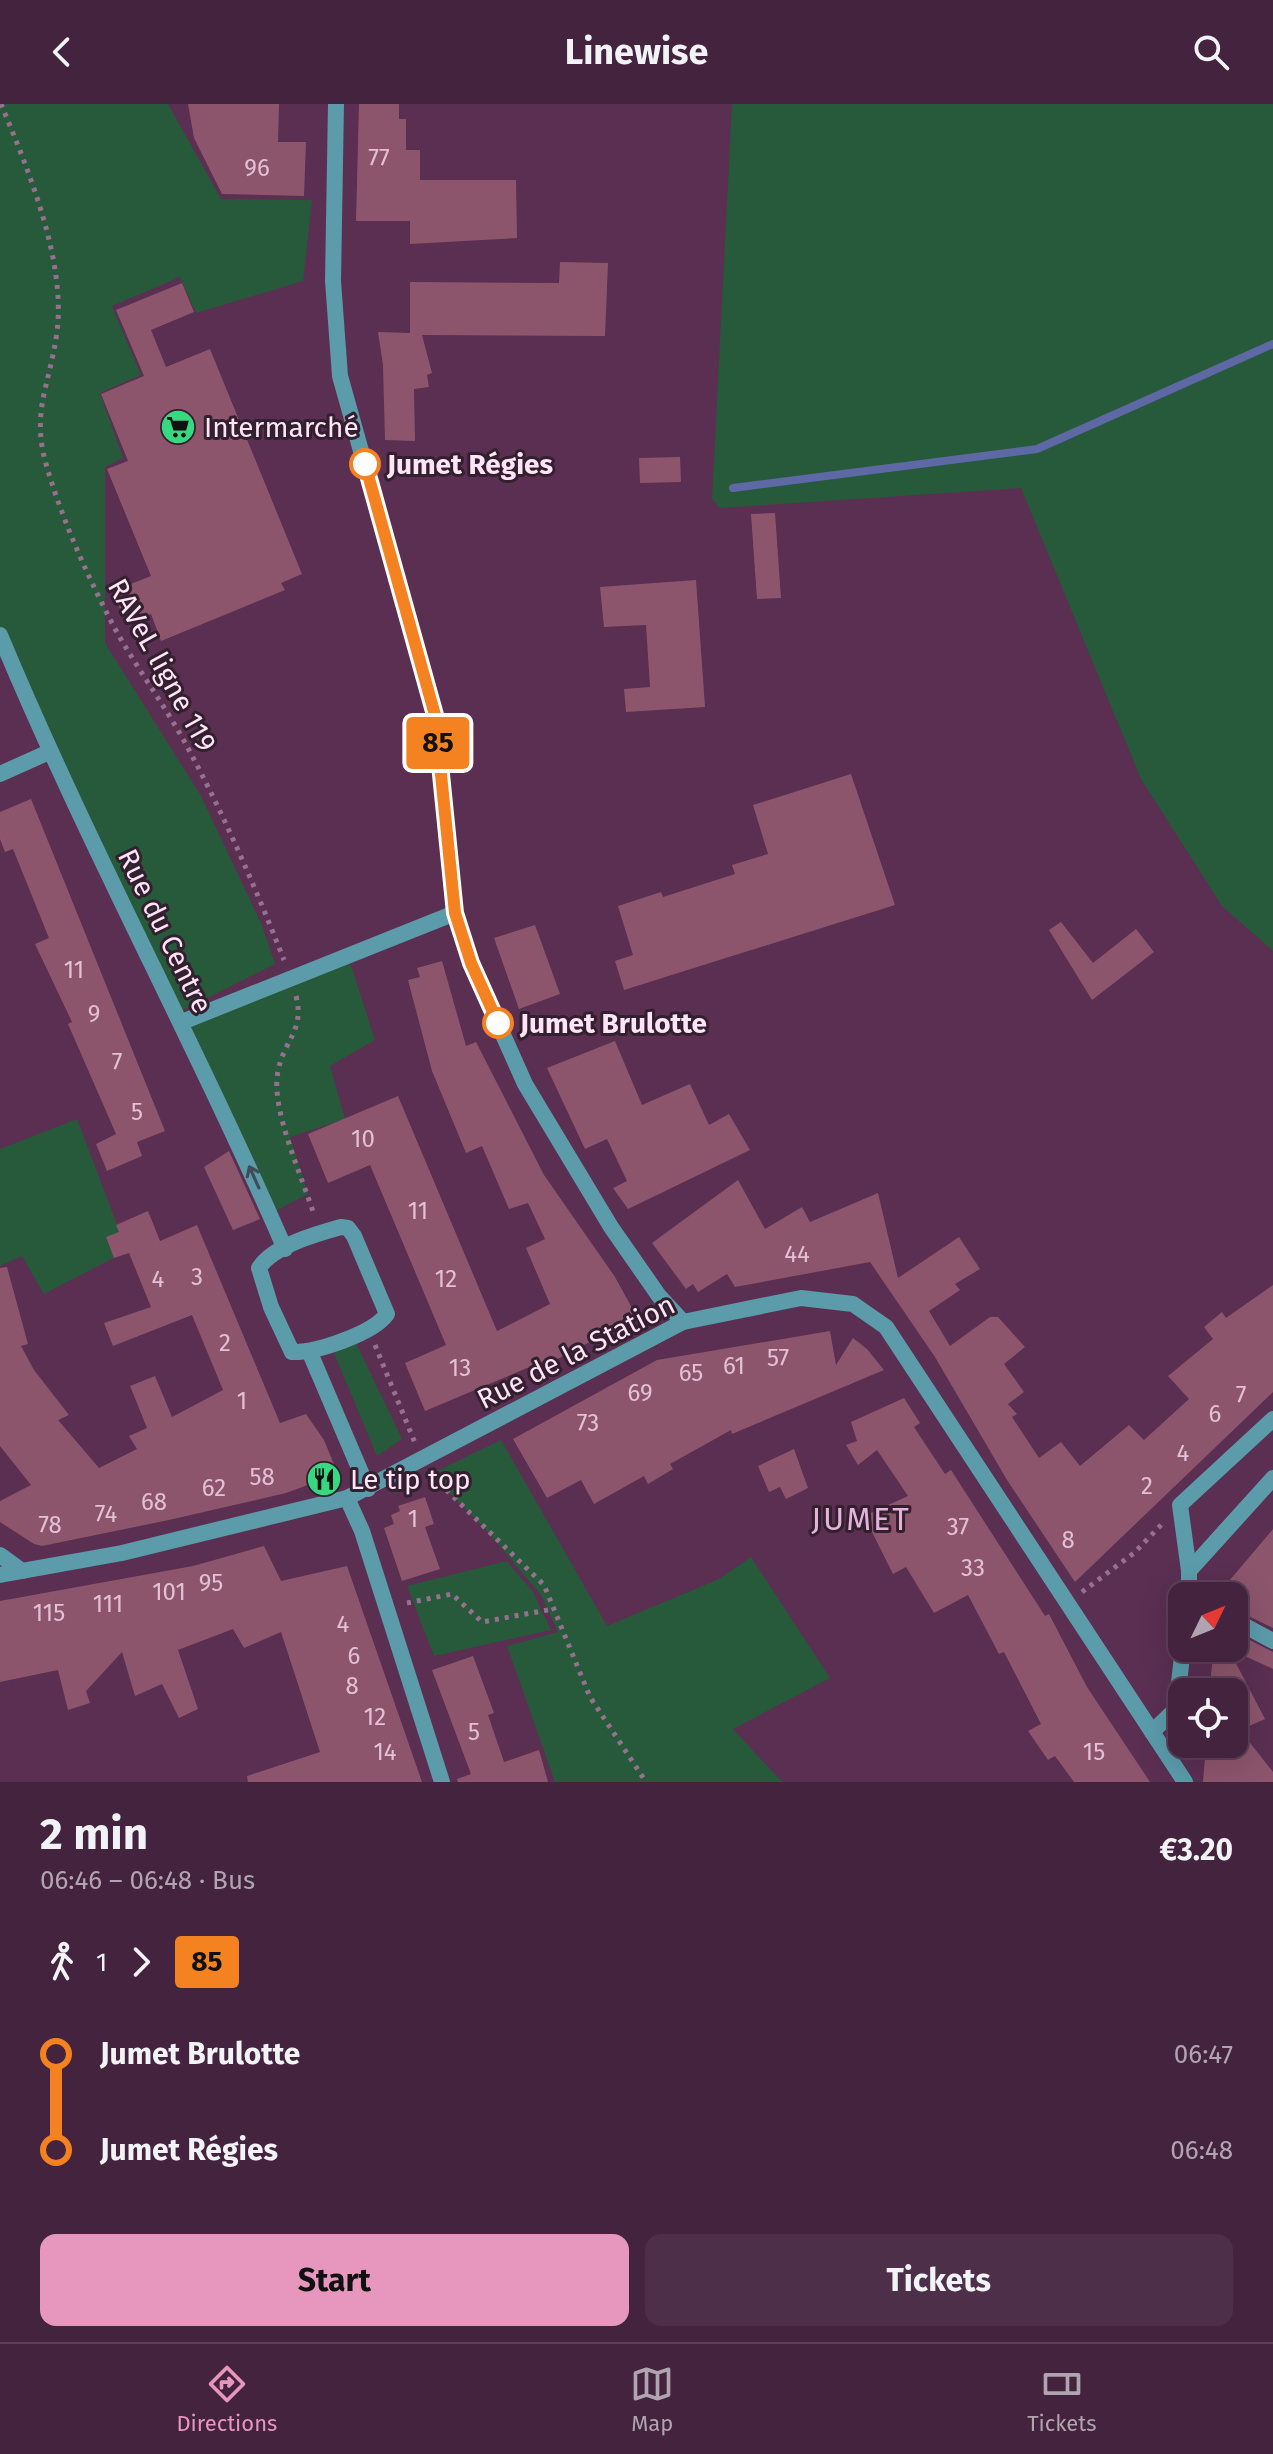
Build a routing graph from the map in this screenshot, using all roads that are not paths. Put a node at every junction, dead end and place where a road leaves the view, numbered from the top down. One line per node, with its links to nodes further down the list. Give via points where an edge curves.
1 (336, 104): 5 (street, via 333,281 340,376 435,715)
2 (0, 635): 3 (street, Rue du Centre)
3 (49, 752): 4 (street); 6 (street, Rue du Centre)
4 (0, 774)
5 (455, 913): 6 (street); 8 (street, via 471,963 525,1084 611,1227)
6 (182, 1022): 7 (street, Rue du Centre, one-way to 6)
7 (285, 1249): 9 (street, via 263,1261 259,1274 292,1352); 9 (street, via 319,1233 348,1228 387,1314 381,1323)
8 (683, 1322): 12 (street, Rue de la Station); 22 (street, Rue de la Station, via 801,1298 853,1304 886,1327)
9 (310, 1353): 12 (street)
10 (1273, 1419): 16 (street, via 1180,1505)
11 (1273, 1478): 16 (street)
12 (368, 1489): 13 (street, Rue de la Station)
13 (347, 1498): 15 (street, Rue de la Station, via 122,1553); 23 (street)
14 (0, 1555): 15 (street)
15 (22, 1571): 17 (street, Rue de la Station)
16 (1189, 1571): 18 (street)
17 (0, 1575)
18 (1189, 1582)
19 (1248, 1628): 20 (street)
20 (1273, 1641)
21 (1181, 1662): 22 (street, via 1176,1709)
22 (1152, 1732): 24 (street, Rue de la Station)
23 (442, 1782)
24 (1185, 1782)

